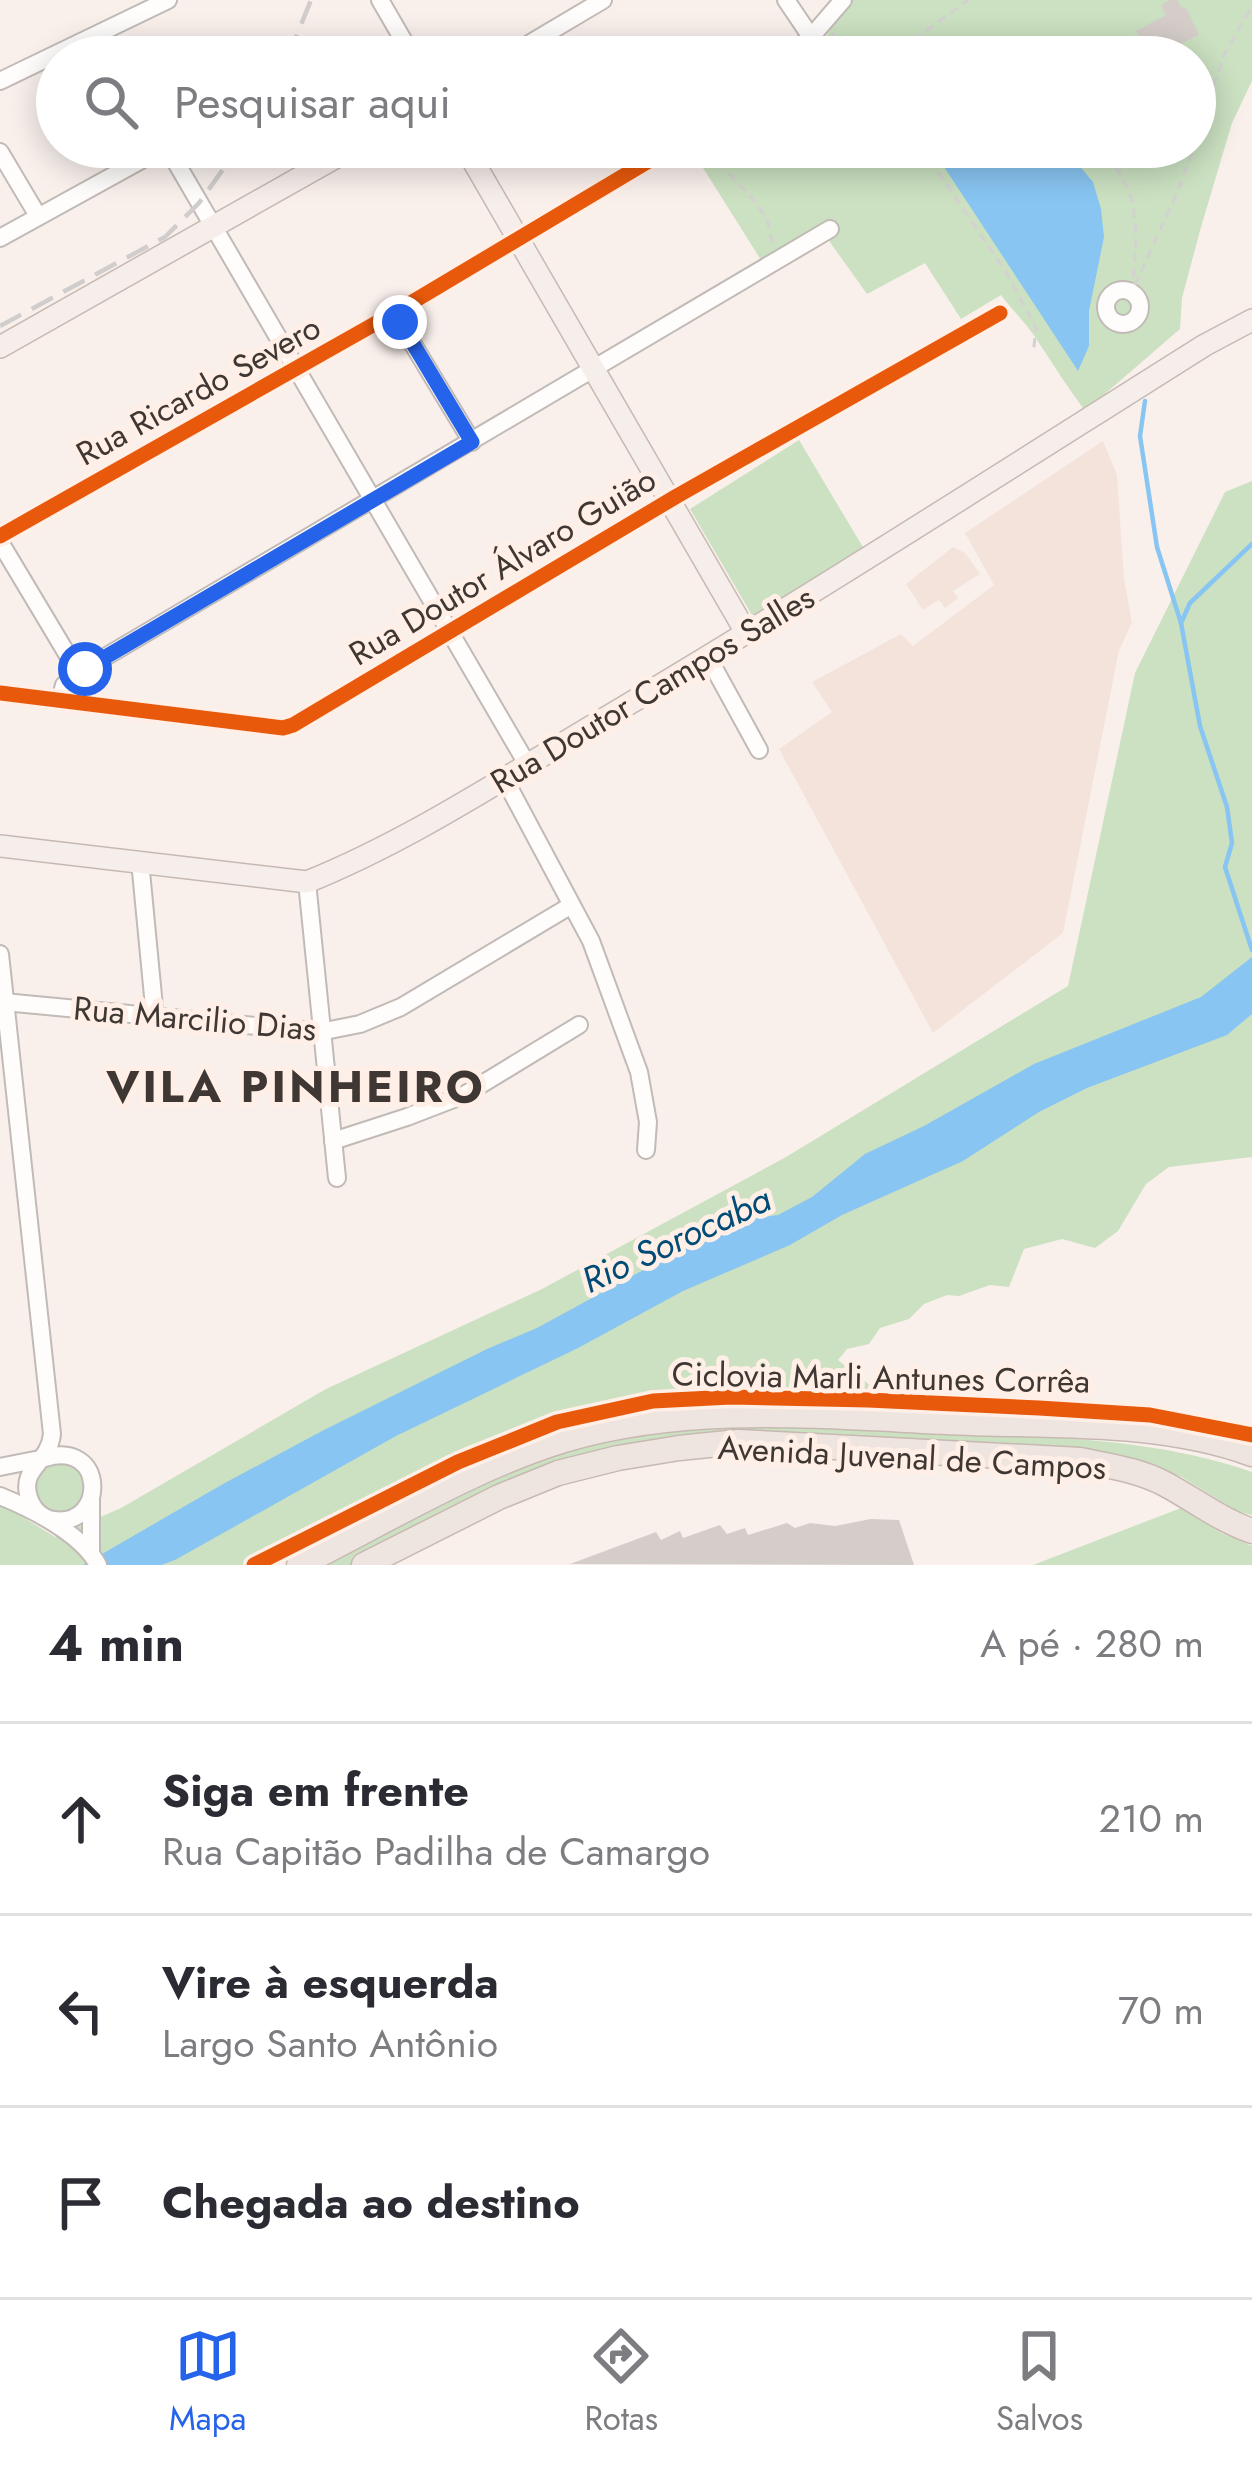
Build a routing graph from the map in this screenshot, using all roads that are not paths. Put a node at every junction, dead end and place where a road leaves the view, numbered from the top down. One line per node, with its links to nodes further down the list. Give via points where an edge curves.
1 (168, 0): 6 (street)
2 (380, 0): 9 (street)
3 (603, 0): 10 (street)
4 (786, 0): 11 (street)
5 (843, 0): 12 (street)
6 (101, 33): 7 (street); 8 (street)
7 (95, 36)
8 (103, 36)
9 (401, 36)
10 (542, 36)
11 (810, 36)
12 (812, 36)
13 (36, 64): 14 (street)
14 (0, 81)
15 (0, 152): 21 (street)
16 (127, 168): 21 (street)
17 (179, 168): 22 (street)
18 (311, 168): 22 (main road)
19 (477, 168): 25 (main road)
20 (637, 168): 25 (street, Rua Ricardo Severo)
21 (38, 216): 24 (street)
22 (209, 218): 29 (main road, via 194,240); 30 (street)
23 (830, 229): 31 (street)
24 (0, 238)
25 (519, 239): 26 (street, Rua Ricardo Severo); 31 (main road)
26 (394, 313): 30 (street, Rua Ricardo Severo); 32 (street)
27 (1000, 313): 34 (street, Rua Doutor Álvaro Guião)
28 (1252, 320): 37 (main road, Rua Doutor Campos Salles)
29 (0, 347)
30 (298, 368): 33 (street); 35 (street, Rua Ricardo Severo)
31 (594, 369): 32 (street); 34 (main road)
32 (472, 442): 33 (street)
33 (374, 499): 36 (street); 39 (street)
34 (670, 500): 36 (street, Rua Doutor Álvaro Guião); 37 (main road)
35 (0, 539): 39 (street)
36 (450, 632): 41 (street, Rua Doutor Álvaro Guião, via 283,728); 43 (street)
37 (747, 634): 38 (main road, Rua Doutor Campos Salles)
38 (708, 657): 42 (street); 43 (main road, Rua Doutor Campos Salles)
39 (78, 673): 41 (street, via 64,686)
40 (0, 693): 41 (street, Rua Doutor Álvaro Guião)
41 (72, 702)
42 (759, 750)
43 (527, 764): 44 (main road, Rua Doutor Campos Salles)
44 (504, 778): 47 (main road, Rua Doutor Campos Salles); 48 (street)
45 (0, 846): 46 (main road)
46 (140, 861): 47 (main road); 51 (street)
47 (307, 882): 53 (street)
48 (570, 906): 53 (street, Rua Marcilio Dias, via 401,1007); 55 (street, via 639,1072)
49 (0, 954): 50 (street)
50 (4, 1002): 51 (street, Rua Marcilio Dias); 57 (street, via 52,1435)
51 (155, 1017): 53 (street, Rua Marcilio Dias)
52 (580, 1025): 54 (street, via 464,1095)
53 (320, 1031): 54 (street)
54 (333, 1141): 56 (street)
55 (646, 1150)
56 (337, 1178)
57 (45, 1458): 59 (street); 62 (street, via 82,1462 93,1481); 63 (street, via 32,1469 27,1491)
58 (1252, 1458): 67 (highway, Avenida Juvenal de Campos, via 1142,1429 737,1414 655,1422 562,1441 490,1469)
59 (0, 1468)
60 (1162, 1482): 64 (highway); 65 (highway, Avenida Juvenal de Campos); 68 (highway, Avenida Juvenal de Campos, via 1079,1460 702,1445 558,1473)
61 (0, 1496): 63 (street)
62 (91, 1500): 63 (street, via 66,1520); 66 (street)
63 (44, 1517): 66 (street)
64 (1252, 1520)
65 (1252, 1531)
66 (95, 1558)
67 (299, 1565)
68 (364, 1565)

